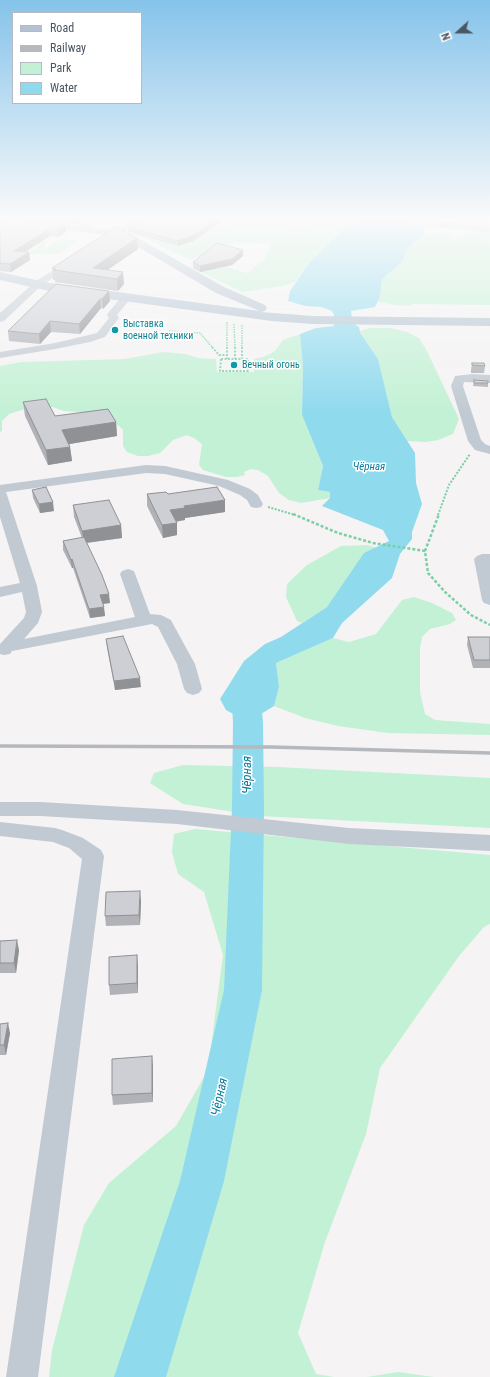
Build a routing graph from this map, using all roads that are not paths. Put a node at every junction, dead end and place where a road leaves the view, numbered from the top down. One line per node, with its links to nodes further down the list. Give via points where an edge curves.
1 (39, 283): 4 (main road, via 49,287); 6 (street)
2 (208, 283): 3 (main road)
3 (220, 290): 5 (main road, via 234,302); 7 (main road, via 259,307)
4 (127, 297): 5 (main road); 9 (street, via 112,315 114,318 103,333 96,337)
5 (206, 308): 7 (main road)
6 (0, 319)
7 (299, 319): 8 (main road)
8 (490, 322)
9 (0, 355)
10 (490, 379): 11 (street, via 460,379 457,386 475,441)
11 (485, 448)
12 (0, 489): 14 (street, via 146,469 165,470 223,483 245,492)
13 (0, 494): 17 (street)
14 (256, 504)
15 (486, 559): 19 (street)
16 (128, 574): 20 (street)
17 (29, 586): 18 (street); 21 (street, via 33,604 32,619)
18 (0, 592)
19 (490, 600)
20 (144, 620): 21 (street); 22 (street, via 155,619 165,624 186,664)
21 (4, 651)
22 (193, 689)
23 (0, 810): 25 (street, via 40,809 176,817 349,836)
24 (0, 829): 26 (street, via 56,835 76,843 93,856)
25 (490, 842)
26 (22, 1377)

